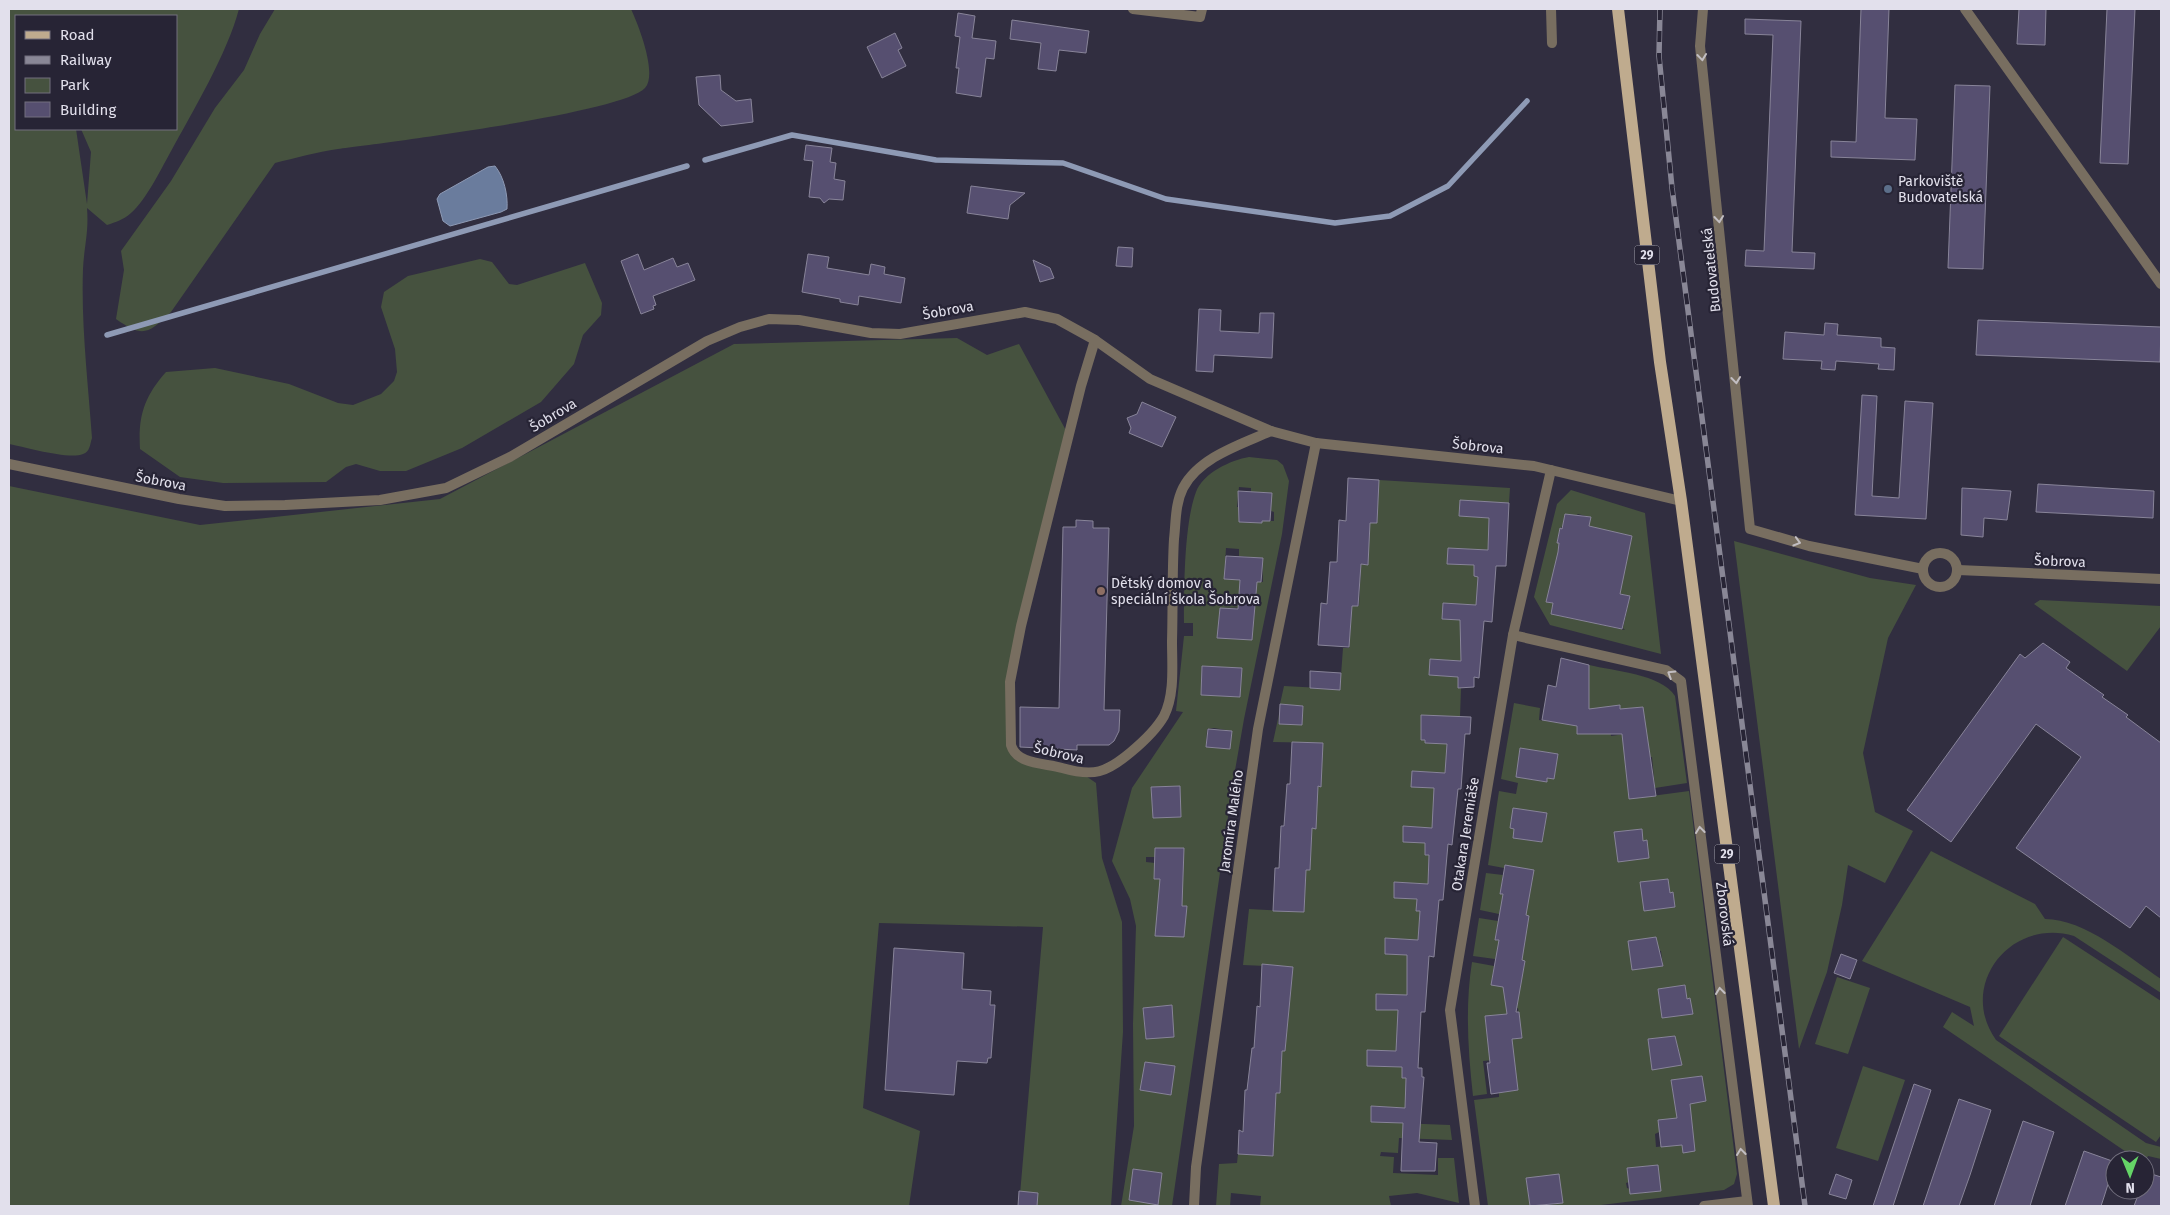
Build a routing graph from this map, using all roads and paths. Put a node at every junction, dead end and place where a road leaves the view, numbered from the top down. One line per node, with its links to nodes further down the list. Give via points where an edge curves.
1 (1133, 9): 2 (street, via 1200,17)
2 (1202, 9)
3 (1551, 9): 7 (street)
4 (1618, 9): 14 (main road, 29, via 1659,352)
5 (1703, 9): 15 (street, Budovatelská, one-way to 15, via 1700,46 1750,529 1810,546)
6 (1966, 9): 8 (street)
7 (1552, 43)
8 (2161, 284)
9 (1095, 340): 10 (street, Šobrova, via 1150,379); 10 (street, Šobrova, via 1025,607 1012,673 1011,745 1014,753 1023,759 1083,774 1100,773 1121,761 1164,716 1172,684 1176,508 1184,487 1196,471 1223,453); 12 (street, Šobrova, via 1057,319 1025,312 900,334 769,319 707,341 510,457 446,488 380,500 225,506)
10 (1271, 430): 11 (street, Šobrova)
11 (1316, 444): 13 (street, Šobrova); 20 (street, Jaromíra Malého, via 1258,729 1196,1167)
12 (9, 464)
13 (1551, 470): 14 (street, Šobrova); 18 (street, Otakara Jeremiáše)
14 (1681, 501): 23 (main road, 29)
15 (1923, 568): 16 (street, via 1930,556 1940,553 1950,556); 16 (street, via 1927,582 1937,588 1954,582)
16 (1958, 570): 17 (street, Šobrova)
17 (2161, 579)
18 (1512, 635): 19 (street, Zborovská, one-way to 18, via 1681,681 1666,670); 21 (street, Otakara Jeremiáše, via 1450,1010)
19 (1747, 1204): 22 (street)
20 (1194, 1206)
21 (1475, 1206)
22 (1704, 1206)
23 (1774, 1206)

